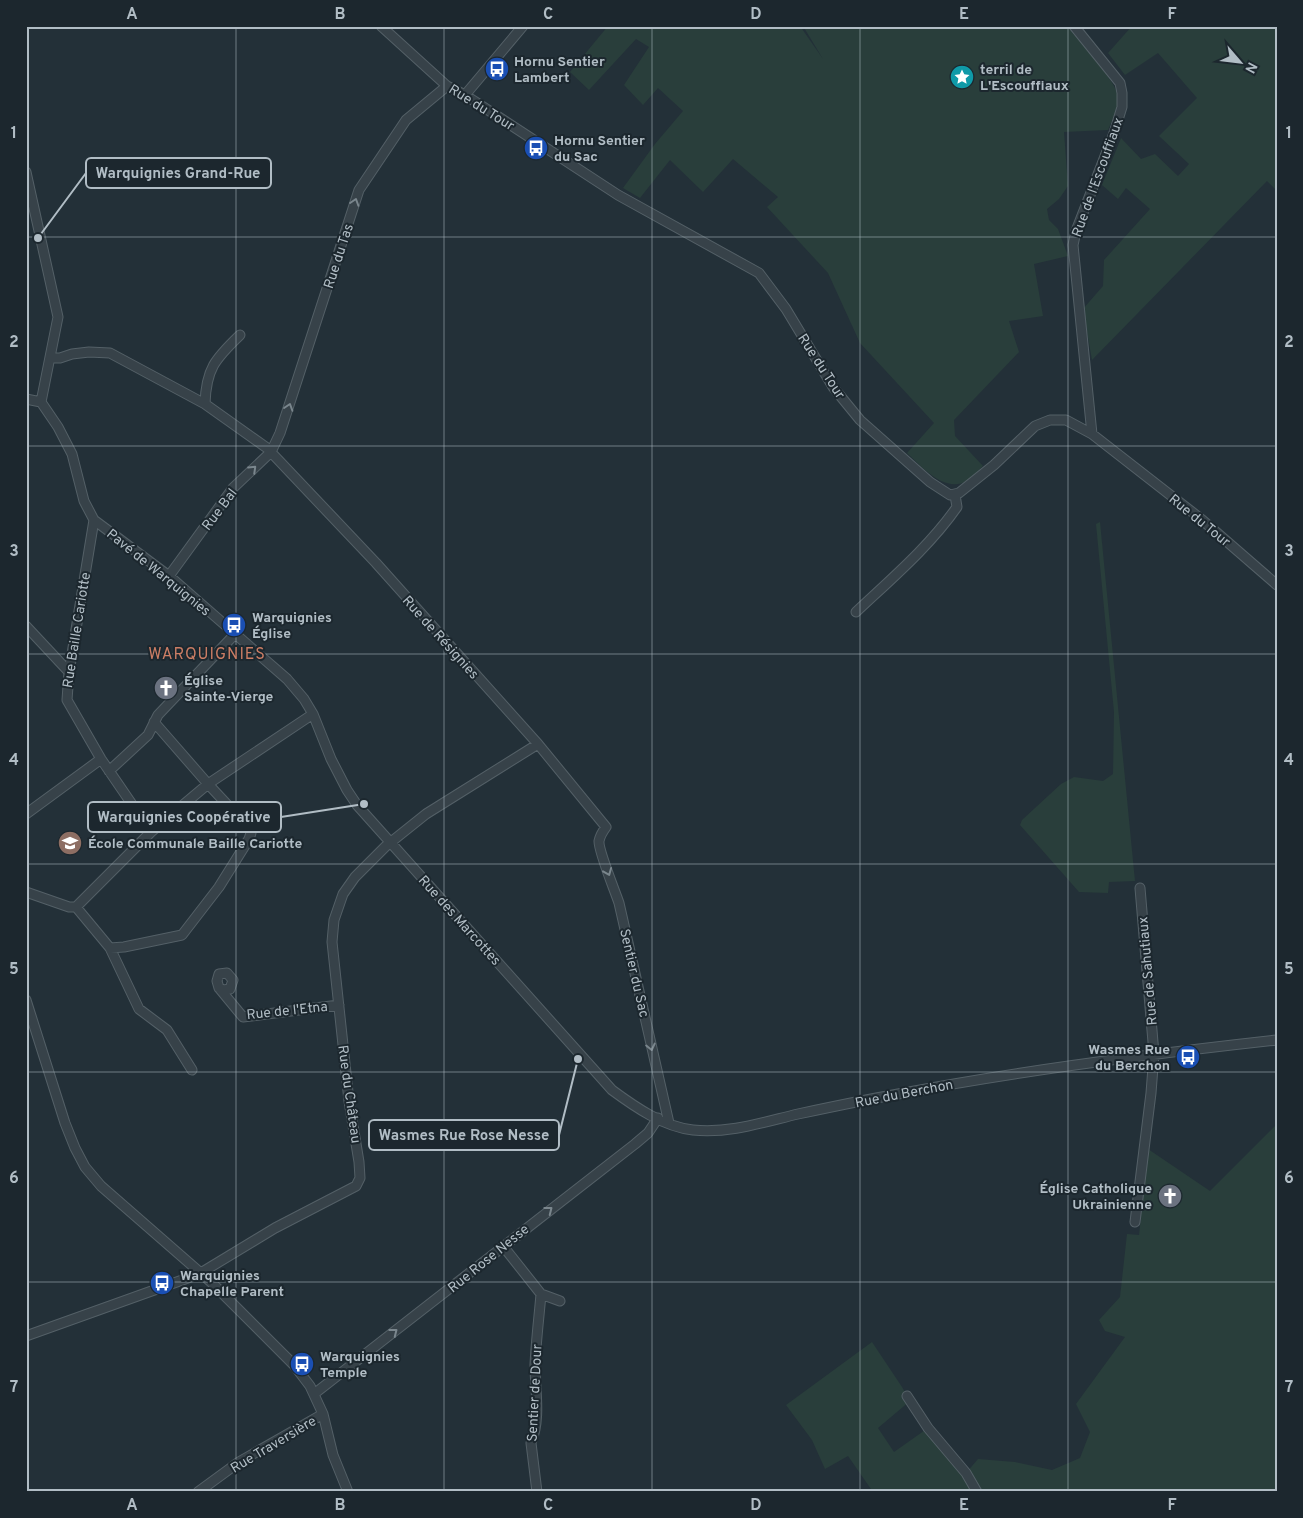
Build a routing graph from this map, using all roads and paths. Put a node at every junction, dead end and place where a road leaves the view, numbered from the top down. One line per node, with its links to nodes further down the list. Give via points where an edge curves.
1 (381, 26): 4 (street, Rue du Tour)
2 (523, 26): 5 (street)
3 (1074, 26): 12 (street, Rue de l'Escouffiaux, via 1120,83 1122,93 1122,107 1114,134 1076,231 1074,244)
4 (447, 86): 5 (street, Rue du Tour); 13 (street, Rue du Tas, one-way to 4, via 280,433 359,190 406,120)
5 (465, 95): 14 (street, Rue du Tour, via 618,195 759,273 786,309 833,387 860,420 930,482)
6 (26, 172): 8 (street, via 58,317)
7 (240, 336): 11 (street, via 214,364 205,385)
8 (51, 358): 10 (street); 11 (street, via 89,352 110,353)
9 (26, 399): 10 (street)
10 (41, 402): 15 (street, Pavé de Warquignies, via 72,454 84,501)
11 (205, 404): 13 (street, Rue de Résignies)
12 (1092, 434): 14 (street, Rue du Tour, via 1066,420 1042,422); 17 (street, Rue du Tour, via 1201,519)
13 (269, 450): 16 (street, Rue Bal, one-way to 13, via 234,488); 24 (street, Rue de Résignies, via 376,563)
14 (955, 495): 18 (street, via 957,507 935,534)
15 (94, 520): 16 (street, Pavé de Warquignies); 21 (street, Rue Baille Cariotte)
16 (169, 576): 20 (street, Pavé de Warquignies)
17 (1277, 585)
18 (856, 612)
19 (26, 626): 21 (street)
20 (235, 634): 22 (street, Pavé de Warquignies, via 287,680); 23 (street)
21 (69, 672): 25 (street, Rue Baille Cariotte, via 67,700)
22 (313, 714): 27 (street); 31 (street, Pavé de Warquignies, via 347,790)
23 (154, 722): 26 (street, via 148,734); 27 (street)
24 (538, 744): 29 (street, Rue de Résignies); 31 (street, via 421,818)
25 (100, 759): 26 (street, Rue Baille Cariotte); 28 (street)
26 (109, 771): 30 (street, Rue Baille Cariotte)
27 (208, 784): 30 (street); 35 (street, via 249,828 249,839 182,934)
28 (26, 814)
29 (606, 827): 43 (street, Sentier du Sac, one-way to 43, via 599,849 619,903)
30 (152, 832): 34 (street)
31 (391, 843): 38 (street, Rue du Château, via 350,883 336,909 332,939); 42 (street, Rue des Marcottes, via 612,1090)
32 (1140, 888): 40 (street, Rue de Sahutiaux)
33 (26, 892): 34 (street)
34 (76, 907): 35 (street)
35 (110, 948): 41 (street, via 139,1009 166,1030)
36 (219, 988): 38 (street, Rue de l'Etna, via 243,1017)
37 (26, 1000): 46 (street, via 65,1123 85,1167 120,1204)
38 (339, 1005): 46 (street, Rue du Château, via 359,1162 358,1184)
39 (1277, 1040): 40 (street, Rue du Berchon)
40 (1154, 1054): 43 (street, Rue du Berchon, via 963,1082 722,1131 691,1130); 44 (street)
41 (192, 1070)
42 (658, 1118): 43 (street, Rue du Berchon); 45 (street, Rue Rose Nesse, one-way to 42, via 648,1133)
43 (669, 1123)
44 (1135, 1222)
45 (503, 1246): 47 (street); 50 (street, Rue Rose Nesse, one-way to 45)
46 (200, 1273): 49 (street); 50 (street, via 294,1365)
47 (541, 1294): 48 (street); 55 (street, Sentier de Dour, via 536,1354 537,1406 531,1443)
48 (560, 1301)
49 (26, 1336)
50 (314, 1394): 52 (street)
51 (906, 1396): 56 (street)
52 (323, 1414): 53 (street, Rue Traversière, via 239,1462); 54 (street, via 333,1455)
53 (198, 1492)
54 (348, 1492)
55 (537, 1492)
56 (977, 1492)

